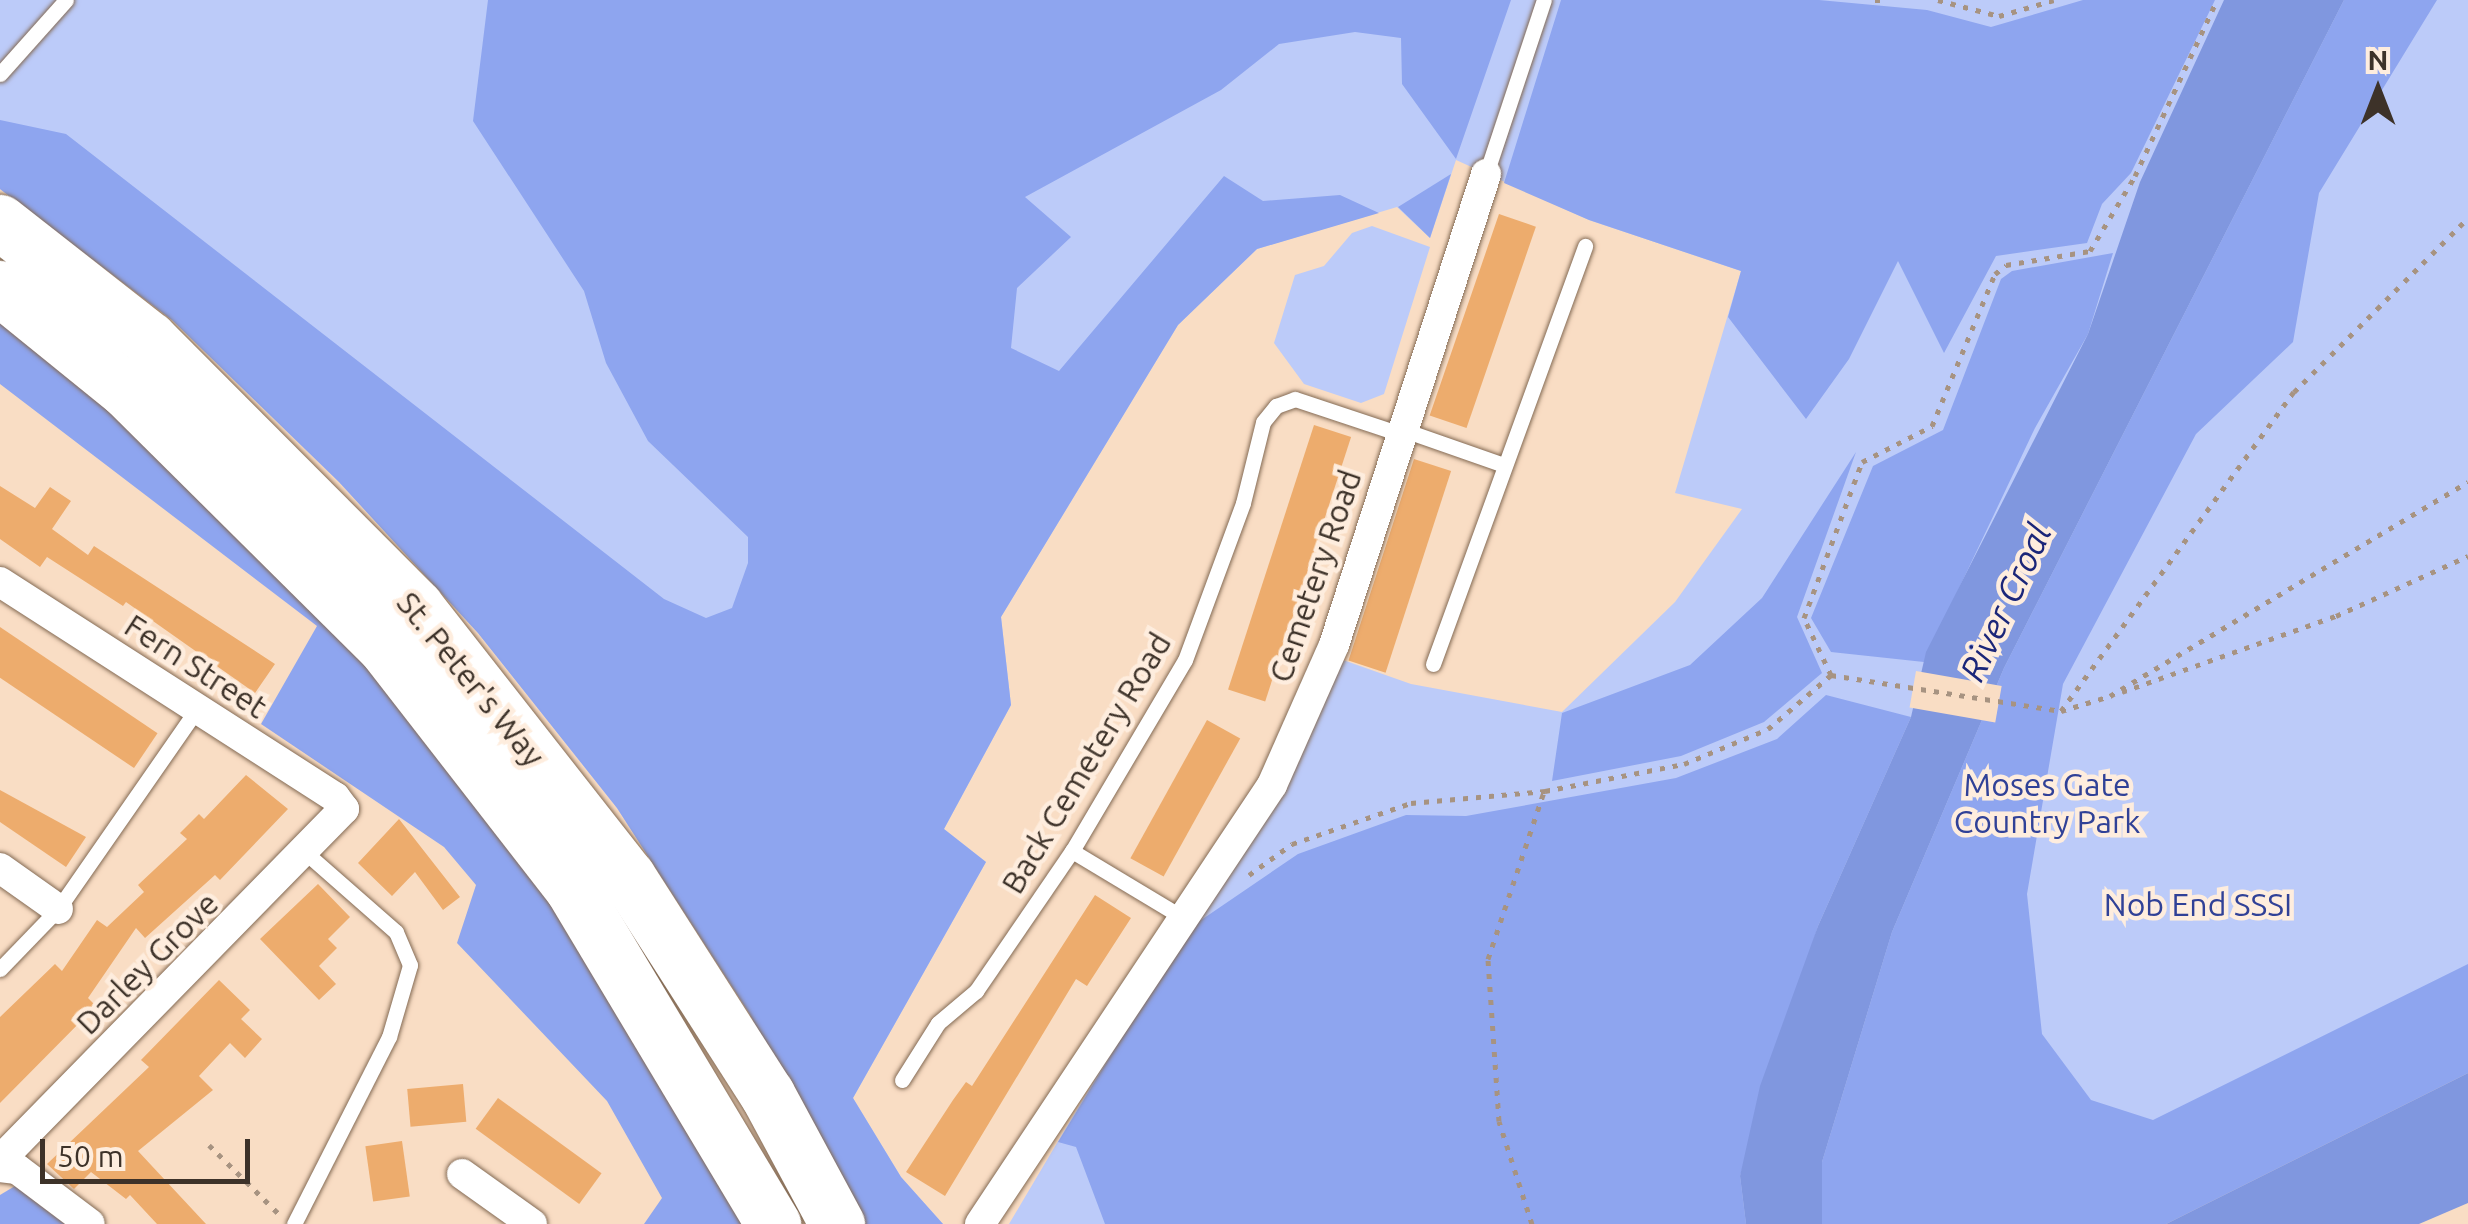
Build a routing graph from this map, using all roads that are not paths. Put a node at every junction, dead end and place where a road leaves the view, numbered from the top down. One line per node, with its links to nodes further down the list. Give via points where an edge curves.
1 (66, 0): 3 (lane)
2 (1544, 0): 4 (lane, Cemetery Road)
3 (0, 74)
4 (1486, 174): 8 (street, Cemetery Road)
5 (0, 222): 27 (highway, St. Peter's Way, via 149,339 416,607 628,876 768,1094)
6 (1585, 246): 9 (lane)
7 (0, 288): 26 (highway, St. Peter's Way, via 126,390 384,647 572,888)
8 (1401, 431): 9 (lane); 14 (lane, Back Cemetery Road, via 1295,399 1276,406 1263,422 1242,503 1184,660); 18 (street, Cemetery Road, via 1319,680 1272,785)
9 (1504, 465): 11 (lane)
10 (0, 582): 12 (street, Fern Street)
11 (1432, 664)
12 (197, 709): 13 (street, Fern Street, via 335,797); 17 (lane)
13 (343, 816): 15 (street, Darley Grove)
14 (1072, 851): 18 (lane); 20 (lane, Back Cemetery Road, via 976,990 938,1023)
15 (306, 853): 21 (street, Darley Grove); 24 (lane, via 396,932 410,966 389,1037)
16 (0, 868): 17 (street)
17 (58, 909): 19 (lane)
18 (1185, 919): 28 (street, Cemetery Road)
19 (0, 968)
20 (902, 1080)
21 (0, 1163): 23 (street)
22 (462, 1174): 25 (street)
23 (90, 1224)
24 (291, 1224)
25 (532, 1224)
26 (773, 1224)
27 (838, 1224)
28 (980, 1224)

